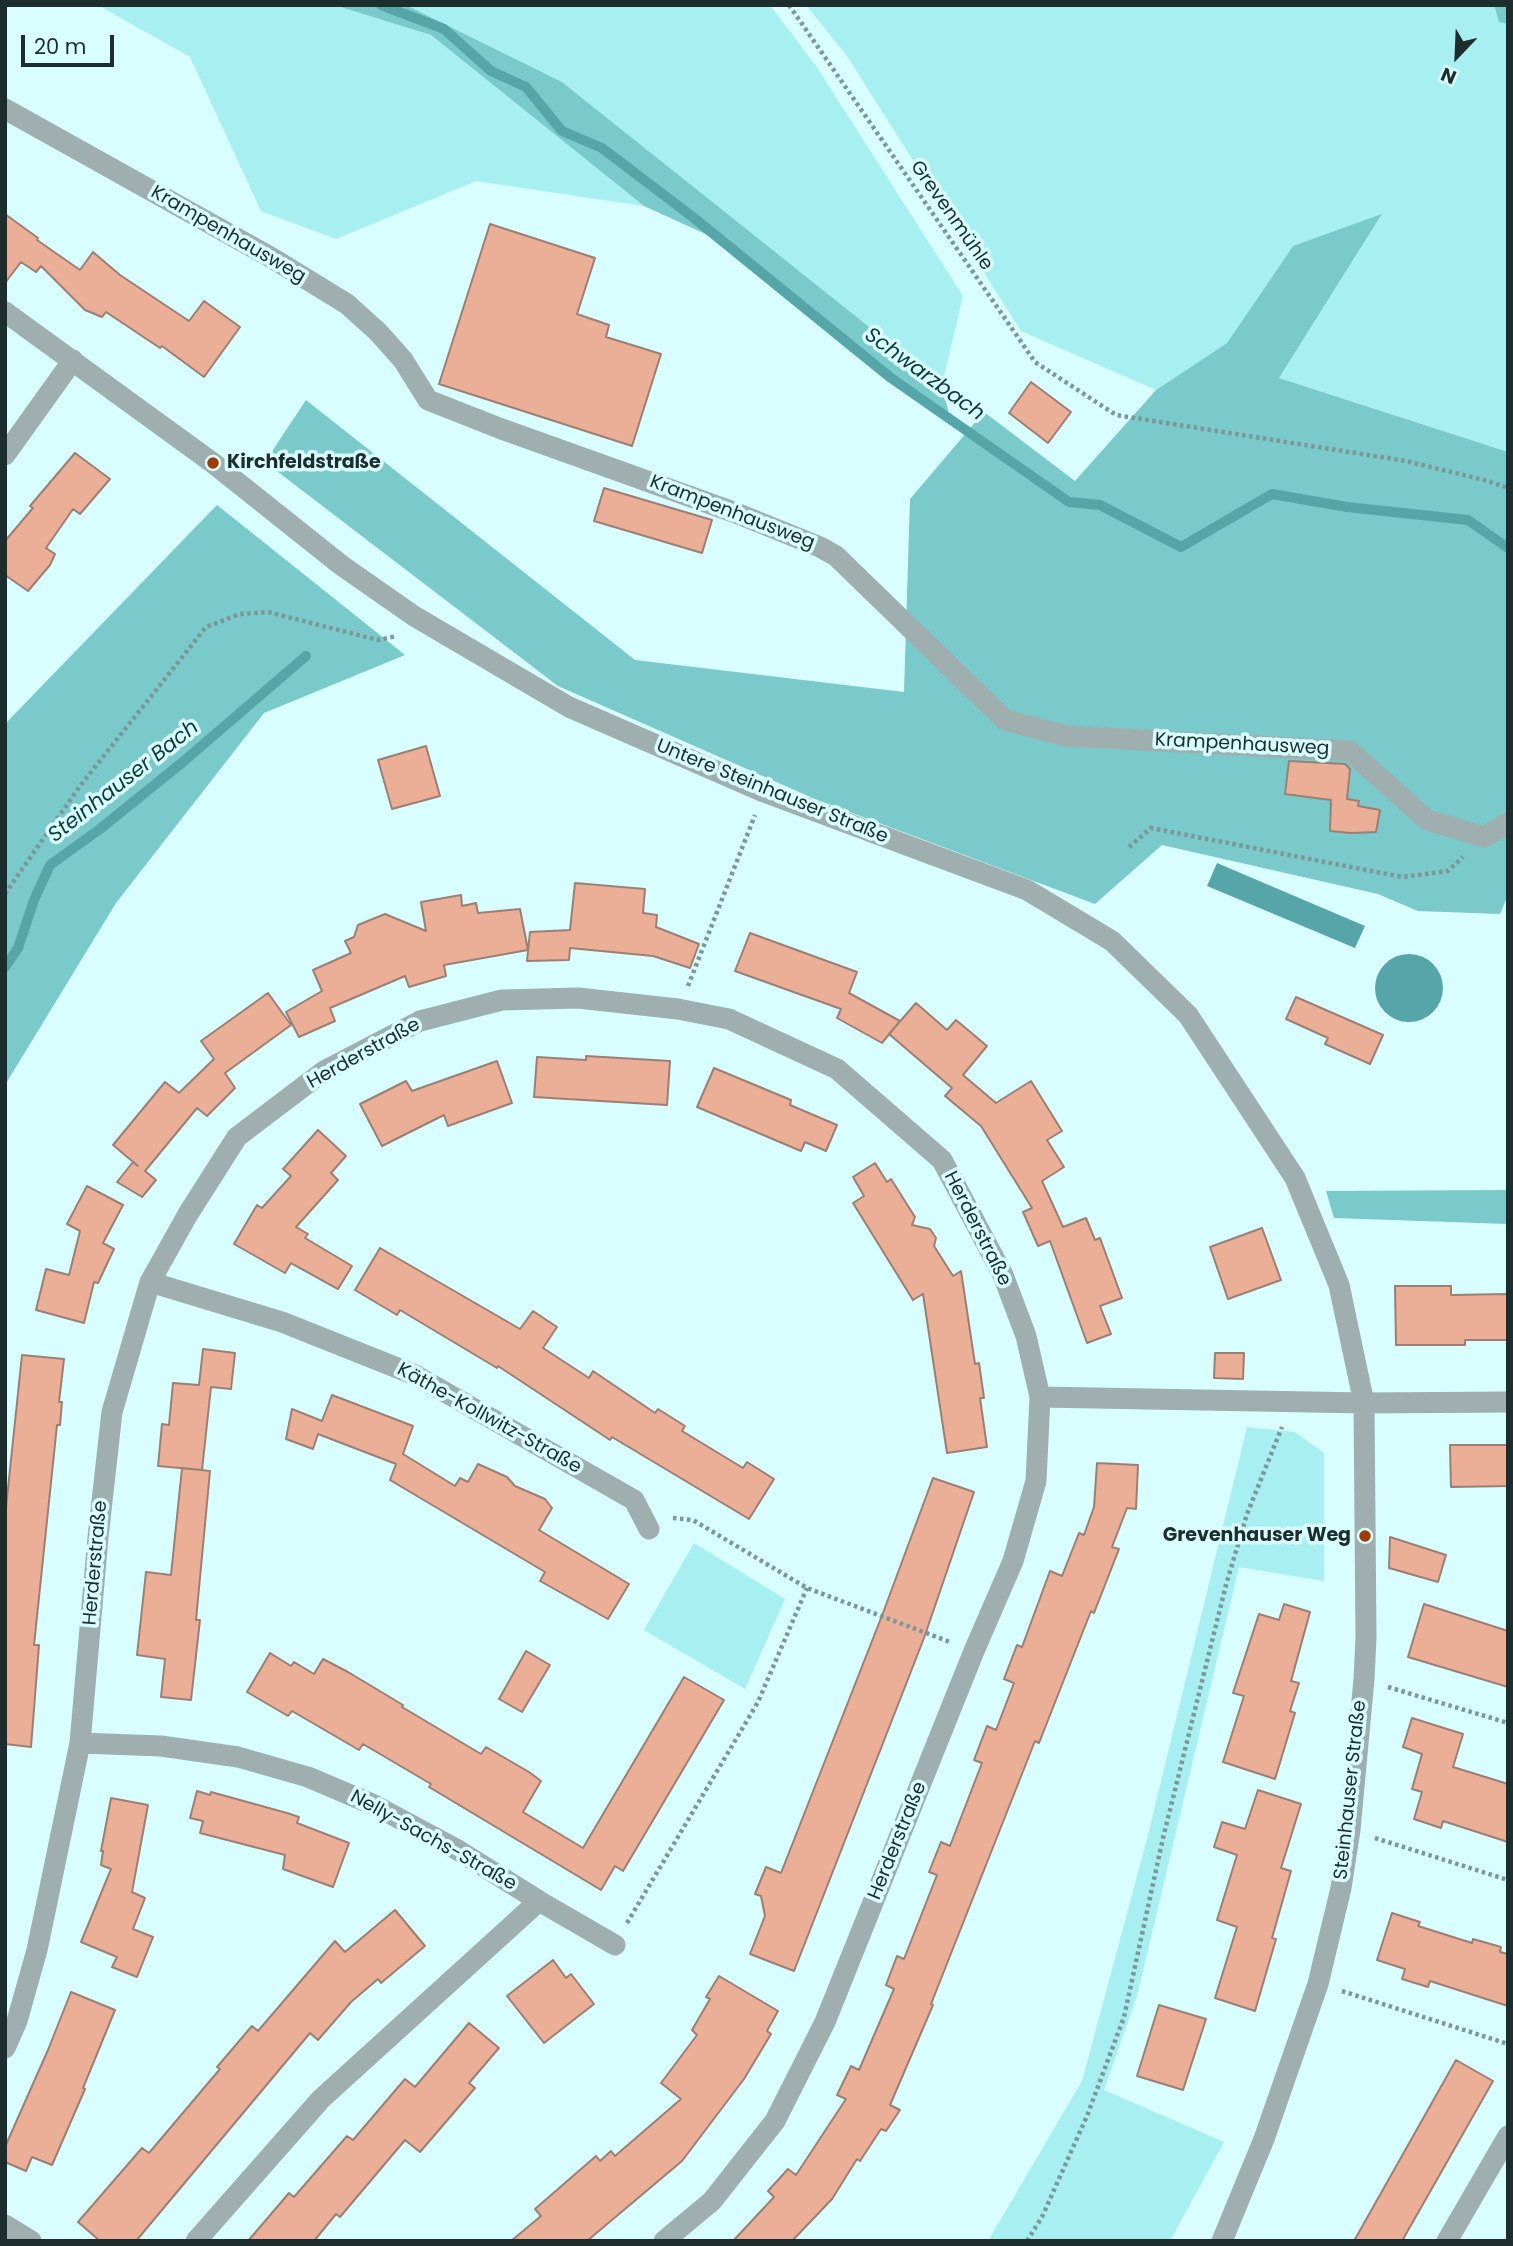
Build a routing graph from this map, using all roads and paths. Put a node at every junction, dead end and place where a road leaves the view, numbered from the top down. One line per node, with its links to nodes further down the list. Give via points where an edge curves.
1 (789, 5): 6 (path, Grevenmühle, via 1035,362 1116,415 1406,461)
2 (5, 109): 10 (street, Krampenhausweg, via 347,304 403,360 428,400 828,551 1006,720 1066,736 1350,751 1427,820)
3 (5, 312): 4 (street, Untere Steinhauser Straße)
4 (73, 360): 5 (street); 7 (street, Untere Steinhauser Straße)
5 (5, 455)
6 (1508, 488)
7 (414, 616): 8 (street, Untere Steinhauser Straße, via 569,707); 12 (path, via 399,635 378,640 268,612 240,614 206,627 80,786)
8 (764, 792): 13 (path); 18 (street, Untere Steinhauser Straße, via 1027,890 1112,941 1188,1015 1295,1178 1339,1286)
9 (1508, 823): 10 (street)
10 (1484, 837): 11 (path, via 1448,870 1402,877 1151,828)
11 (1129, 847)
12 (5, 894)
13 (678, 1009): 14 (street, Herderstraße, via 578,998 502,1000 420,1021 324,1071 237,1137); 15 (street, Herderstraße, via 729,1020 837,1069 942,1160 1003,1275 1026,1336)
14 (150, 1282): 19 (street, Käthe-Kollwitz-Straße, via 282,1322 415,1375 634,1500); 24 (street, Herderstraße, via 112,1412)
15 (1040, 1397): 16 (street); 21 (street, Herderstraße, via 1036,1481 1013,1561)
16 (1293, 1402): 18 (street); 37 (path, via 1247,1514 1226,1585 1124,2017 1087,2116)
17 (1508, 1402): 18 (street)
18 (1364, 1403): 22 (street, Steinhauser Straße)
19 (649, 1529): 20 (path, via 665,1517 693,1520)
20 (807, 1588): 21 (path); 28 (path, via 758,1702)
21 (974, 1651): 36 (street, Herderstraße, via 825,2022 775,2121 712,2201)
22 (1364, 1679): 23 (path); 25 (street, Steinhauser Straße)
23 (1508, 1723)
24 (80, 1743): 27 (street, Nelly-Sachs-Straße, via 161,1746 238,1757 307,1777 374,1805); 31 (street, Herderstraße, via 37,1950)
25 (1350, 1830): 26 (path); 29 (street, Steinhauser Straße)
26 (1508, 1880)
27 (539, 1901): 28 (street, Nelly-Sachs-Straße); 35 (street, Nelly-Sachs-Straße, via 321,2099)
28 (615, 1945)
29 (1318, 1984): 30 (path); 38 (street, Steinhauser Straße, via 1264,2139)
30 (1508, 2044)
31 (5, 2048)
32 (1508, 2136): 39 (street)
33 (5, 2225): 34 (street)
34 (31, 2241)
35 (195, 2241)
36 (664, 2241)
37 (1027, 2241)
38 (1222, 2241)
39 (1447, 2241)

